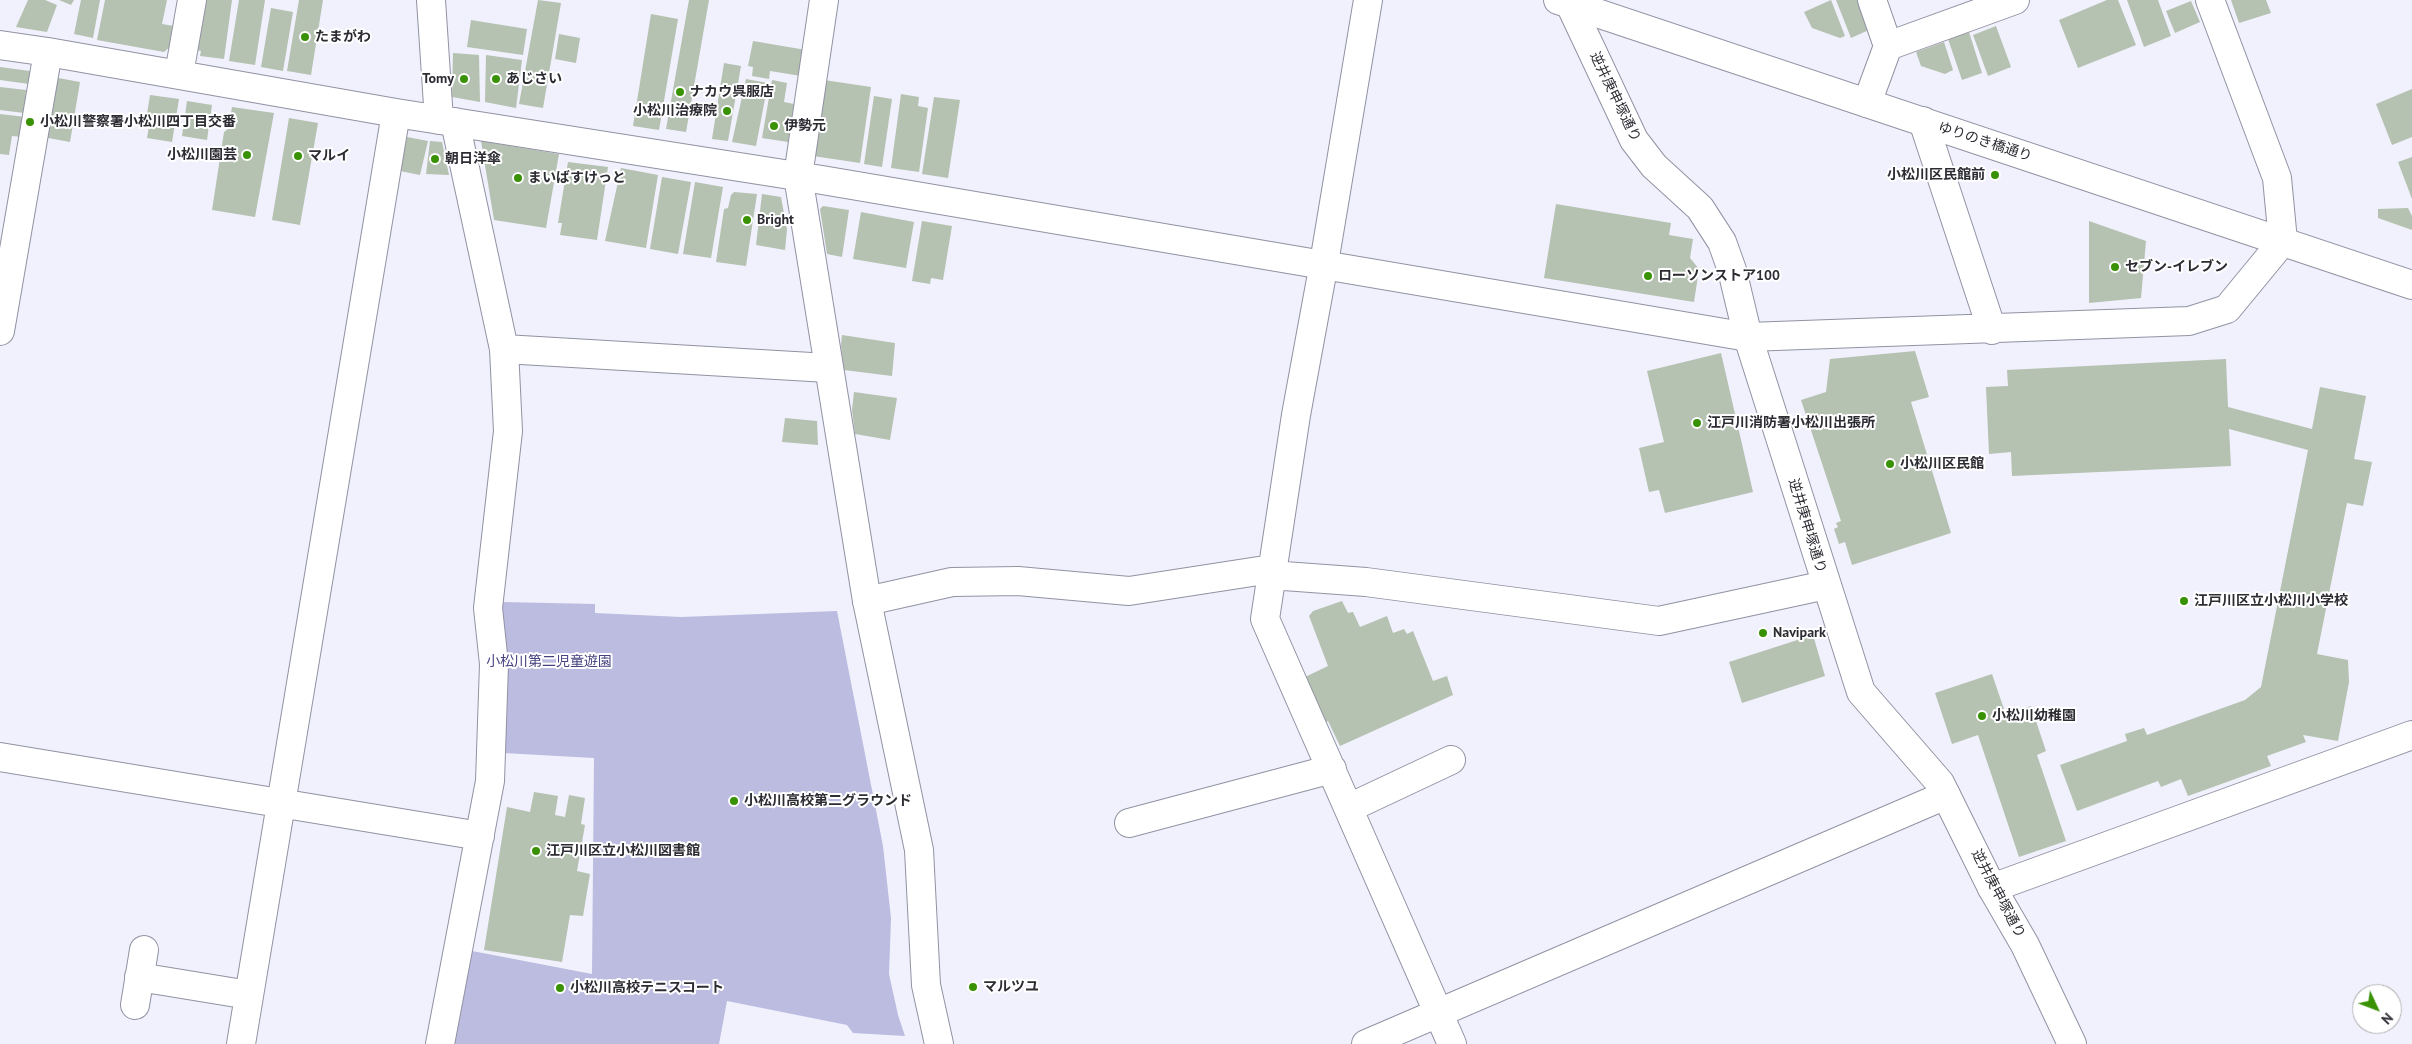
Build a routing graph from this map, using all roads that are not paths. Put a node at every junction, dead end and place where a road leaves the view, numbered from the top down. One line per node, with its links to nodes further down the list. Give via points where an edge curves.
1 (192, 0): 12 (street)
2 (431, 0): 15 (street)
3 (824, 0): 17 (street)
4 (1368, 0): 19 (street)
5 (1872, 0): 10 (street)
6 (2015, 0): 10 (street)
7 (2210, 0): 18 (street, via 2277,178)
8 (1566, 2): 13 (street, ゆりのき橋通り); 23 (street, 逆井庚申塚通り, via 1634,140 1654,166 1700,208 1722,242)
9 (0, 46): 11 (street)
10 (1888, 46): 13 (street)
11 (48, 52): 12 (street); 22 (street)
12 (179, 74): 14 (street)
13 (1866, 103): 16 (street, ゆりのき橋通り)
14 (396, 113): 15 (street); 34 (street)
15 (447, 121): 17 (street); 24 (street)
16 (1923, 122): 18 (street, ゆりのき橋通り); 21 (street)
17 (798, 176): 19 (street); 25 (street)
18 (2283, 241): 20 (street, ゆりのき橋通り); 21 (street, via 2226,309 2189,321)
19 (1324, 264): 23 (street); 26 (street, via 1296,415)
20 (2412, 285)
21 (1992, 330): 23 (street)
22 (0, 331)
23 (1748, 337): 27 (street, 逆井庚申塚通り)
24 (504, 349): 25 (street); 37 (street, via 508,431 488,608 494,664 490,781)
25 (828, 368): 28 (street)
26 (1273, 572): 27 (street, via 1284,576 1366,582 1659,621); 28 (street, via 1265,570 1129,592 1018,582 952,582); 32 (street, via 1265,619)
27 (1826, 586): 33 (street, 逆井庚申塚通り, via 1860,692 1940,783)
28 (867, 601): 46 (street, via 919,850 926,985)
29 (2412, 736): 38 (street)
30 (0, 757): 34 (street)
31 (1451, 760): 35 (street)
32 (1332, 769): 35 (street); 36 (street)
33 (1946, 795): 38 (street, 逆井庚申塚通り); 43 (street)
34 (283, 802): 37 (street); 41 (street)
35 (1349, 808): 43 (street)
36 (1129, 823)
37 (480, 836): 45 (street)
38 (1992, 888): 49 (street, 逆井庚申塚通り, via 2025,945)
39 (144, 950): 40 (street)
40 (140, 977): 41 (street); 42 (street)
41 (249, 995): 44 (street)
42 (135, 1005)
43 (1438, 1013): 47 (street); 48 (street)
44 (241, 1044)
45 (440, 1044)
46 (938, 1044)
47 (1366, 1044)
48 (1452, 1044)
49 (2072, 1044)

